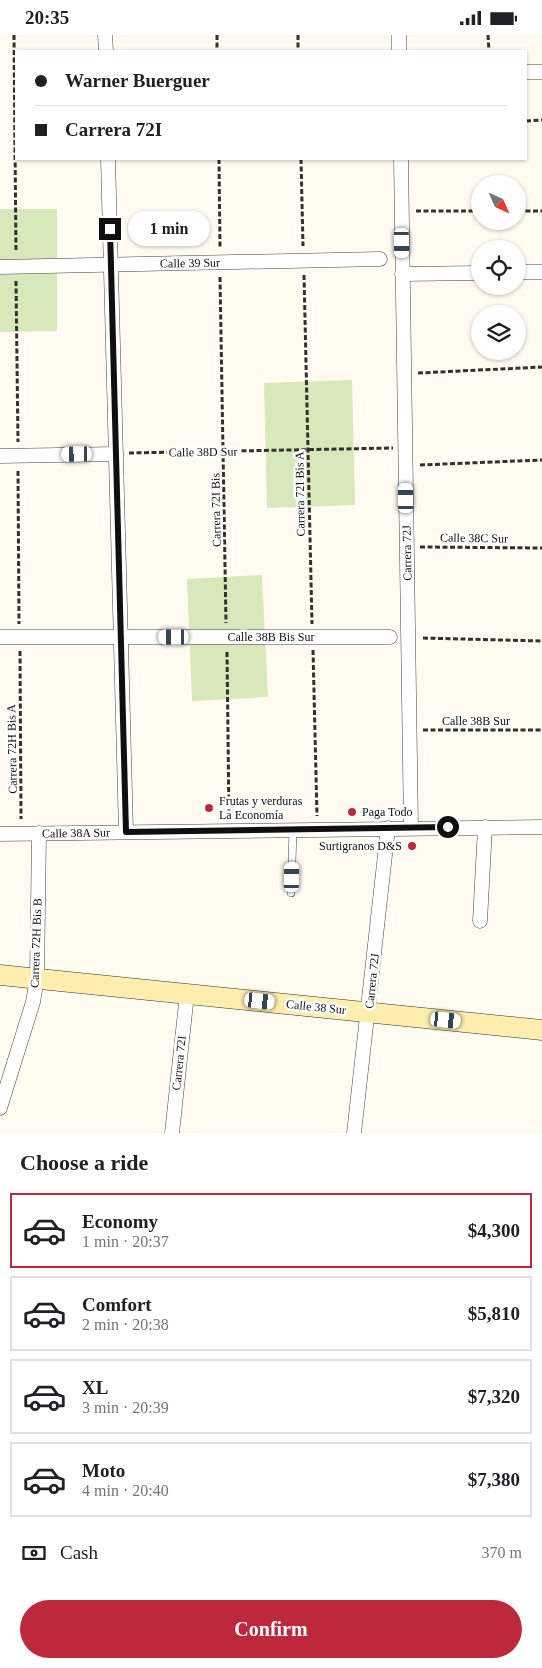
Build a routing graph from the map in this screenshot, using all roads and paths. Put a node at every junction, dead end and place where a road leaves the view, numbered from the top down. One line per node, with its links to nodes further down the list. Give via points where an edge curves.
1 (14, 35): 16 (path, Carrera 72H Bis A)
2 (105, 35): 7 (street)
3 (217, 35): 8 (path)
4 (298, 35): 9 (path)
5 (399, 35): 10 (street)
6 (488, 35): 11 (path)
7 (106, 50)
8 (217, 50)
9 (298, 50)
10 (399, 50)
11 (489, 50)
12 (527, 72): 13 (street)
13 (542, 72)
14 (542, 120): 15 (path)
15 (527, 121)
16 (15, 150)
17 (15, 160): 30 (path, Carrera 72H Bis A)
18 (108, 160): 29 (street)
19 (219, 160): 28 (path, Carrera 72I Bis)
20 (301, 160): 27 (path, Carrera 72I Bis A)
21 (401, 160): 25 (street, Carrera 72J)
22 (471, 211): 25 (path)
23 (526, 211): 24 (path)
24 (542, 211)
25 (402, 212): 35 (street, Carrera 72J)
26 (380, 259): 27 (street, Calle 39 Sur)
27 (303, 260): 28 (street, Calle 39 Sur); 39 (path, Carrera 72I Bis A)
28 (220, 262): 29 (street, Calle 39 Sur); 40 (path, Carrera 72I Bis)
29 (111, 264): 30 (street, Calle 39 Sur); 41 (street)
30 (16, 266): 31 (street, Calle 39 Sur); 42 (path, Carrera 72H Bis A)
31 (0, 267)
32 (526, 272): 33 (street)
33 (542, 272)
34 (471, 273): 35 (street)
35 (402, 274): 37 (street, Carrera 72J)
36 (542, 367): 37 (path)
37 (404, 374): 38 (street, Carrera 72J)
38 (405, 448): 39 (path, Calle 38D Sur); 45 (street, Carrera 72J)
39 (308, 450): 40 (path, Calle 38D Sur); 52 (path, Carrera 72I Bis A)
40 (224, 451): 41 (path, Calle 38D Sur); 48 (path, Carrera 72I Bis)
41 (116, 454): 42 (street); 51 (street)
42 (18, 455): 43 (street); 50 (path, Carrera 72H Bis A)
43 (0, 456)
44 (542, 460): 45 (path)
45 (405, 465): 46 (street, Carrera 72J)
46 (407, 547): 47 (path, Calle 38C Sur); 54 (street, Carrera 72J)
47 (542, 548)
48 (226, 636): 51 (street, Calle 38B Bis Sur); 52 (street, Calle 38B Bis Sur); 64 (path, Carrera 72I Bis)
49 (0, 637): 50 (street, Calle 38B Bis Sur)
50 (20, 637): 51 (street, Calle 38B Bis Sur); 68 (path, Carrera 72H Bis A)
51 (121, 637): 65 (street)
52 (312, 637): 53 (street, Calle 38B Bis Sur); 62 (path, Carrera 72I Bis A)
53 (390, 637)
54 (408, 637): 55 (path); 56 (street, Carrera 72J)
55 (542, 641)
56 (409, 730): 57 (path, Calle 38B Sur); 61 (street, Carrera 72J)
57 (542, 730)
58 (485, 827): 59 (street, Calle 38A Sur); 61 (street, Calle 38A Sur); 70 (street)
59 (542, 827)
60 (388, 828): 61 (street, Calle 38A Sur); 62 (street, Calle 38A Sur); 74 (street, Carrera 72J)
61 (411, 828)
62 (317, 829): 63 (street, Calle 38A Sur)
63 (293, 830): 64 (street, Calle 38A Sur); 69 (lane)
64 (230, 831): 65 (street, Calle 38A Sur)
65 (126, 832): 66 (street, Calle 38A Sur)
66 (40, 833): 68 (street, Calle 38A Sur); 72 (street, Carrera 72H Bis B)
67 (0, 834): 68 (street, Calle 38A Sur)
68 (21, 834)
69 (291, 893)
70 (480, 921)
71 (0, 975): 72 (street, Calle 38 Sur)
72 (37, 979): 73 (street, Calle 38 Sur); 76 (street, Carrera 72H Bis B)
73 (187, 994): 74 (street, Calle 38 Sur); 77 (street, Carrera 72I)
74 (369, 1012): 75 (street, Calle 38 Sur); 78 (street, Carrera 72J)
75 (542, 1030)
76 (0, 1108)
77 (172, 1133)
78 (354, 1133)

